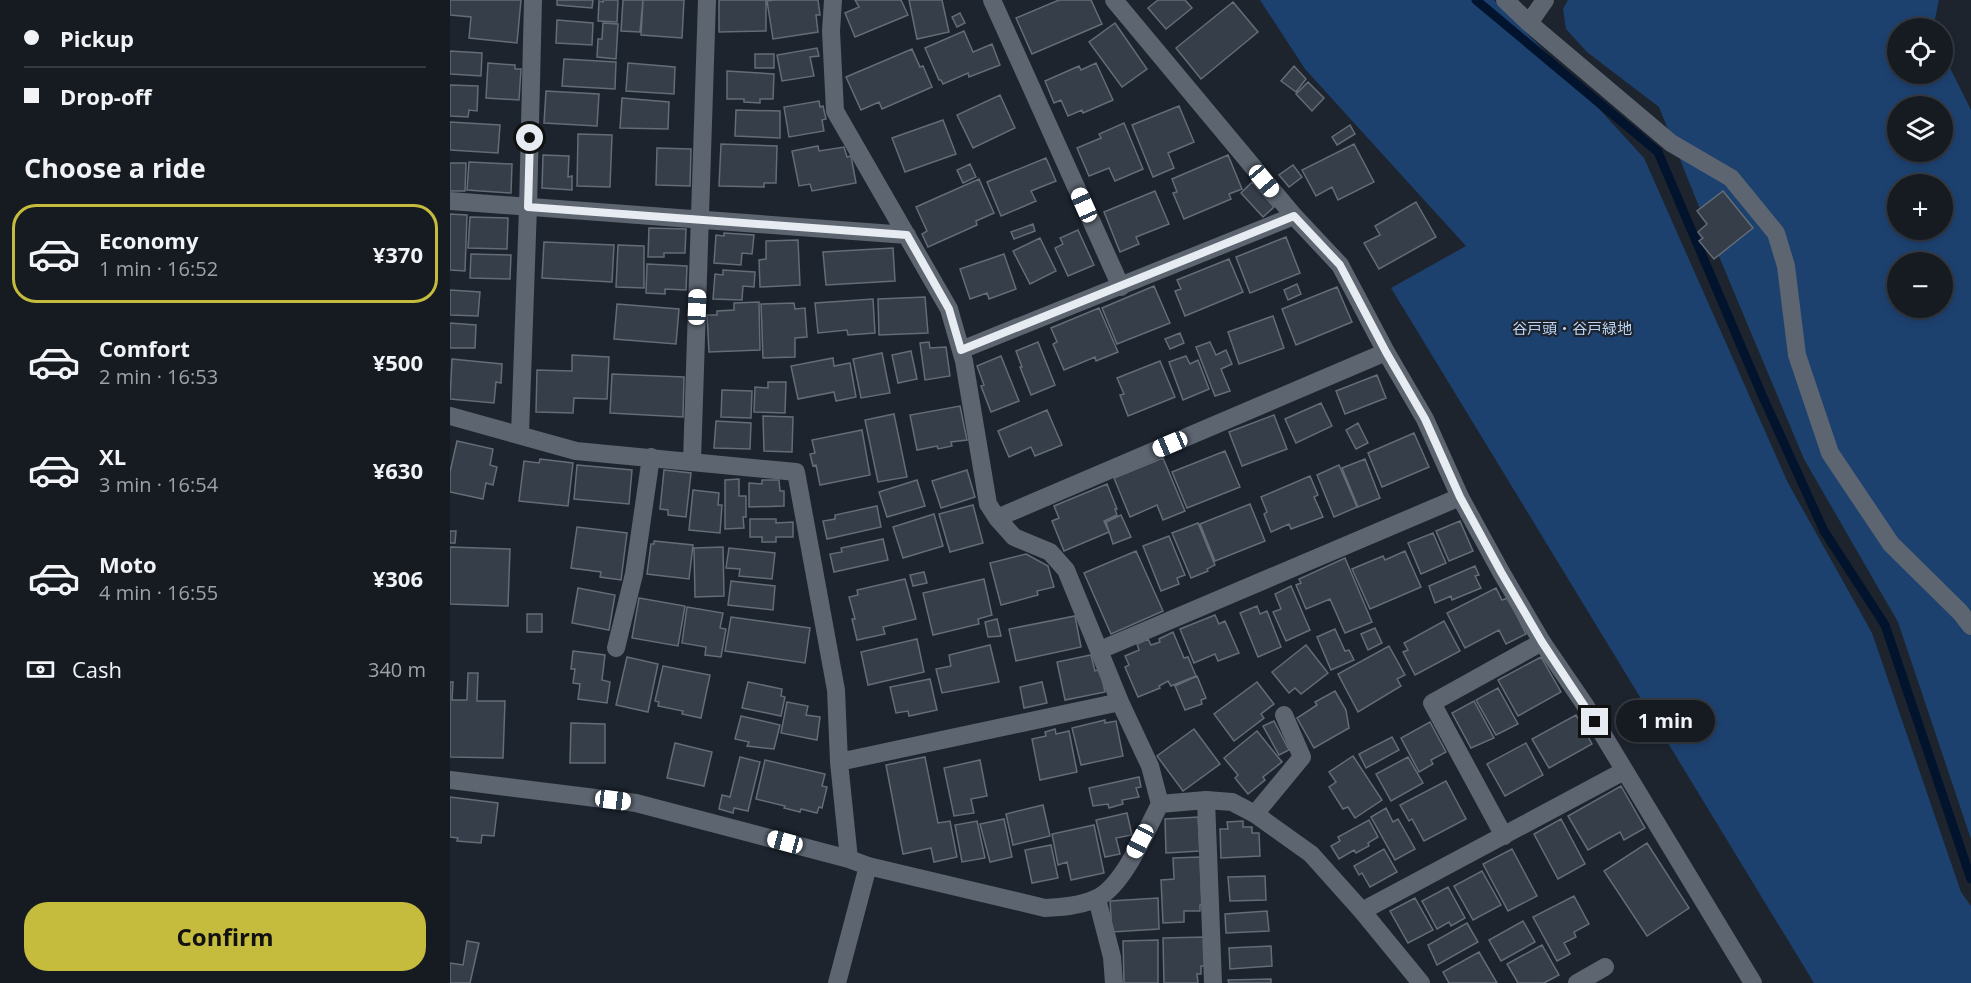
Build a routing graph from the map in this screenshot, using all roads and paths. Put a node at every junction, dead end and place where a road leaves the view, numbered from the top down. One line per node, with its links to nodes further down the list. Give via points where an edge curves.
1 (533, 0): 10 (street)
2 (706, 0): 12 (street)
3 (833, 0): 13 (street, via 835,111)
4 (992, 0): 14 (street)
5 (1114, 0): 11 (street)
6 (1505, 0): 8 (street)
7 (1545, 0): 8 (street)
8 (1529, 23): 23 (street, via 1671,143 1731,178 1776,233 1786,266 1797,355 1830,453 1891,544)
9 (450, 201): 10 (street)
10 (528, 207): 12 (street); 18 (street)
11 (1294, 216): 14 (street); 16 (street, via 1340,265)
12 (700, 220): 13 (street); 20 (street)
13 (907, 235): 15 (street, via 949,309)
14 (1120, 286): 15 (street)
15 (961, 350): 22 (street, via 988,504)
16 (1386, 352): 21 (street, via 1425,419); 22 (street)
17 (450, 417): 18 (street)
18 (520, 434): 19 (street, via 576,450)
19 (651, 457): 20 (street); 25 (street, via 634,574)
20 (692, 461): 29 (street, via 796,472 836,690)
21 (1460, 497): 24 (street); 26 (street)
22 (997, 518): 26 (street, via 1014,537 1050,552 1066,570)
23 (1971, 626)
24 (1542, 642): 30 (street); 35 (street, via 1432,703)
25 (616, 648)
26 (1100, 650): 27 (street)
27 (1120, 702): 29 (street); 33 (street, via 1150,766)
28 (1284, 715): 34 (street, via 1302,757)
29 (839, 762): 36 (street)
30 (1624, 771): 35 (street); 46 (street)
31 (450, 780): 36 (street, via 636,803)
32 (1206, 800): 33 (street); 34 (street, via 1232,802); 43 (street)
33 (1160, 804): 38 (street, via 1120,878)
34 (1254, 814): 39 (street, via 1311,854)
35 (1504, 836): 39 (street)
36 (849, 859): 37 (street)
37 (868, 866): 38 (street, via 1045,908); 41 (street)
38 (1097, 899): 42 (street, via 1112,957)
39 (1362, 911): 44 (street)
40 (1605, 967): 45 (street)
41 (837, 983)
42 (1114, 983)
43 (1213, 983)
44 (1421, 983)
45 (1577, 983)
46 (1753, 983)

